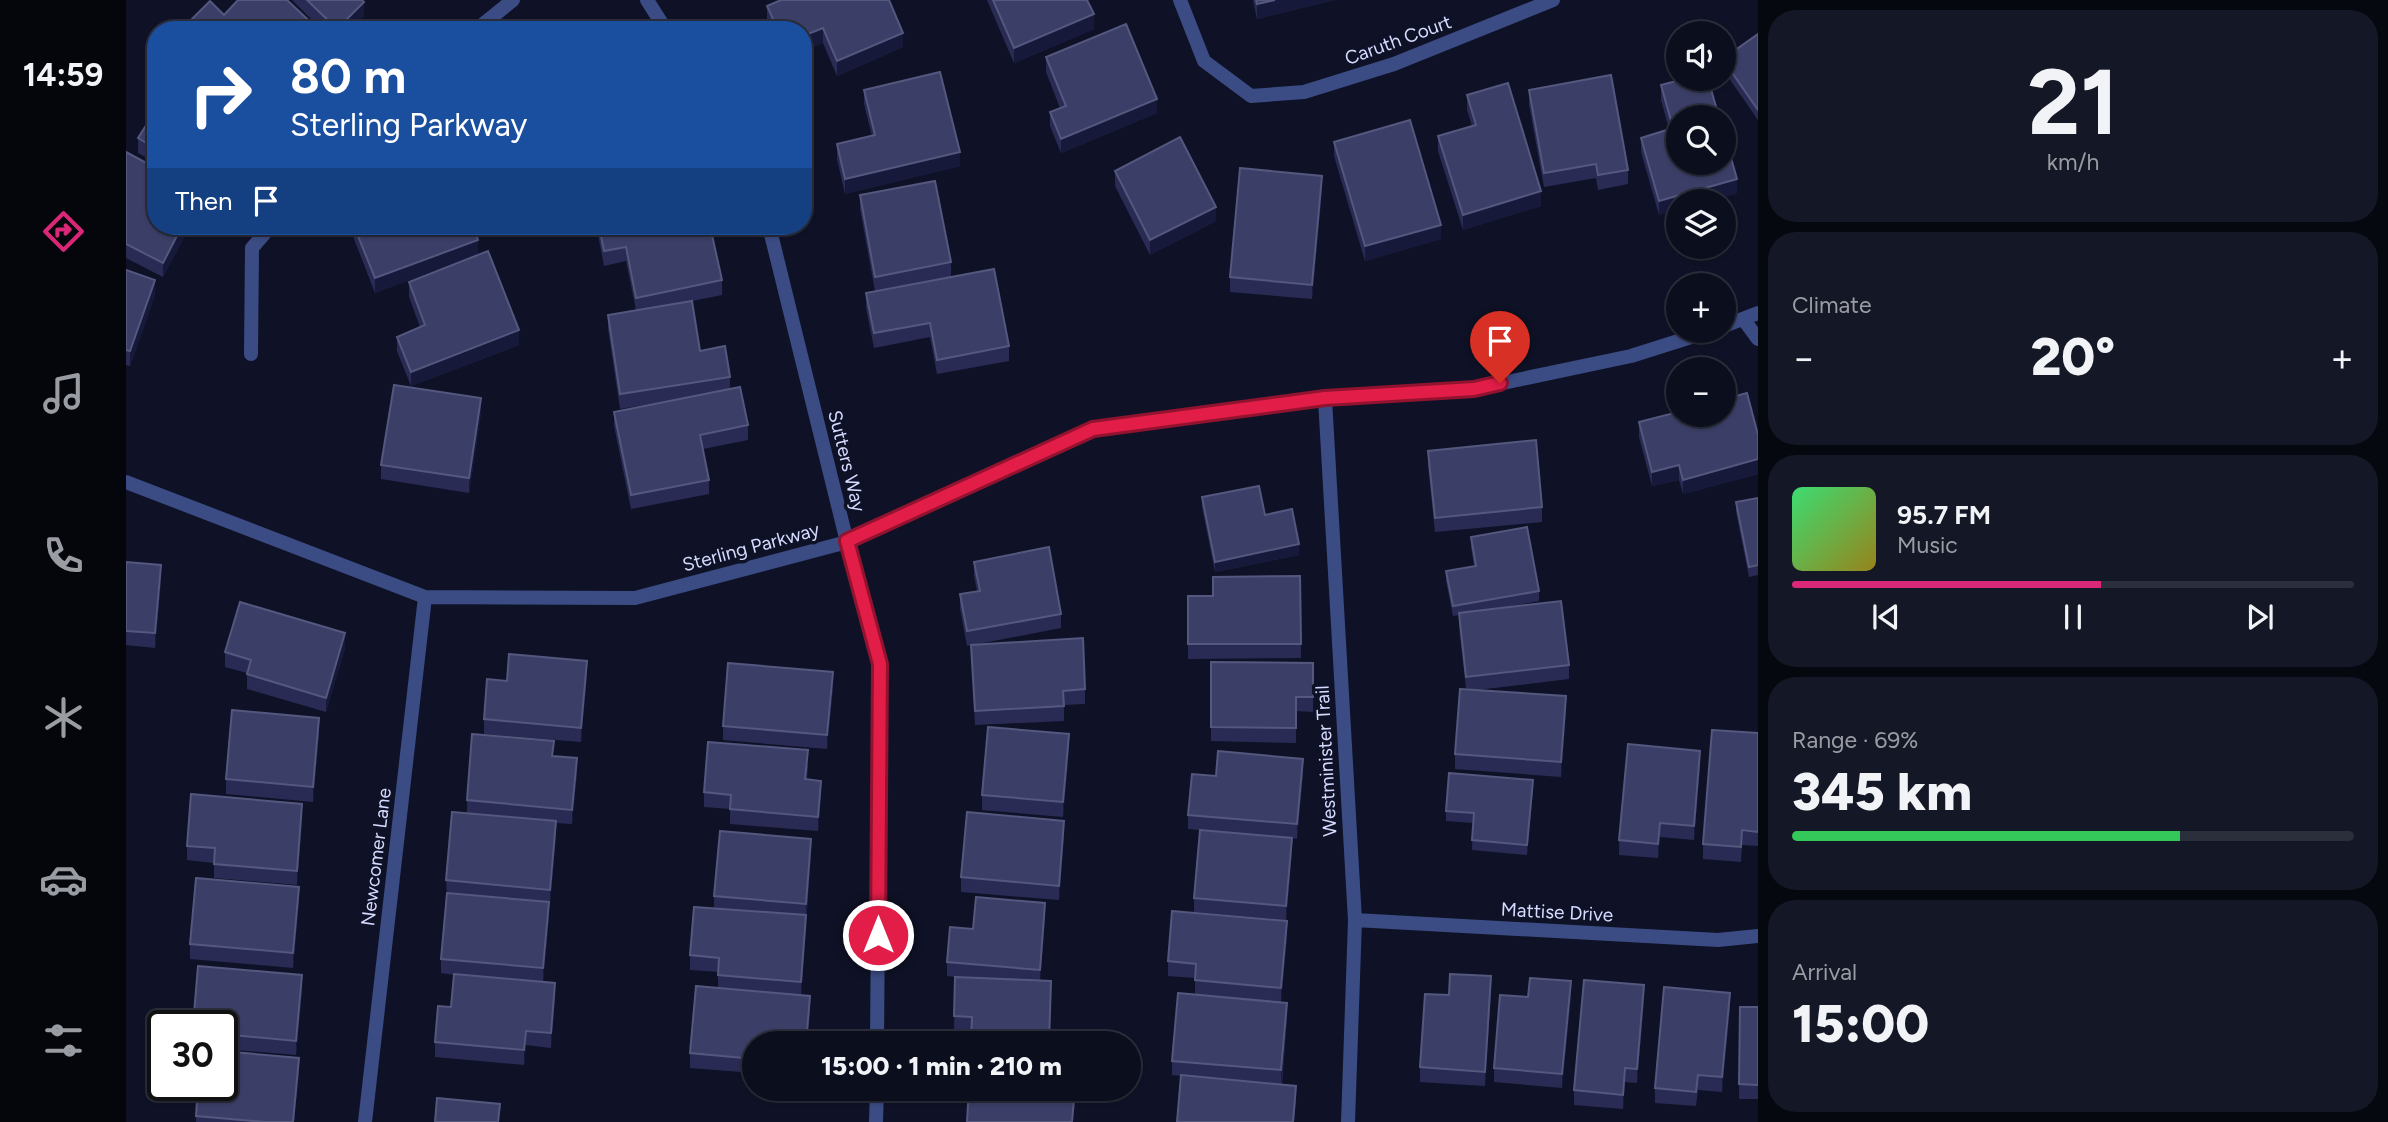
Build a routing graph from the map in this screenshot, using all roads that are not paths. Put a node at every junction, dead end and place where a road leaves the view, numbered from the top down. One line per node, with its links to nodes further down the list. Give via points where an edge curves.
1 (513, 0): 5 (street)
2 (647, 0): 6 (street)
3 (1180, 0): 4 (street, Caruth Court, via 1204,61 1251,96 1304,92 1394,64)
4 (1553, 0)
5 (487, 21)
6 (660, 21)
7 (263, 235): 14 (street, via 252,248)
8 (771, 235): 17 (street, Sutters Way)
9 (1758, 313): 10 (street)
10 (1744, 320): 11 (street); 12 (street)
11 (1736, 322)
12 (1758, 339)
13 (1672, 343): 15 (street, Sterling Parkway, via 1474,389)
14 (251, 354)
15 (1325, 398): 17 (street, Sterling Parkway, via 1093,429); 19 (street, Westminister Trail)
16 (126, 482): 18 (street, Sterling Parkway)
17 (847, 541): 18 (street, Sterling Parkway, via 635,598); 21 (street, Sutters Way, via 880,664)
18 (425, 597): 23 (street, Newcomer Lane)
19 (1354, 920): 20 (street, Mattise Drive, via 1717,940); 25 (street, Westminister Trail)
20 (1758, 936)
21 (877, 1031)
22 (877, 1101): 24 (street)
23 (365, 1122)
24 (876, 1122)
25 (1348, 1122)

